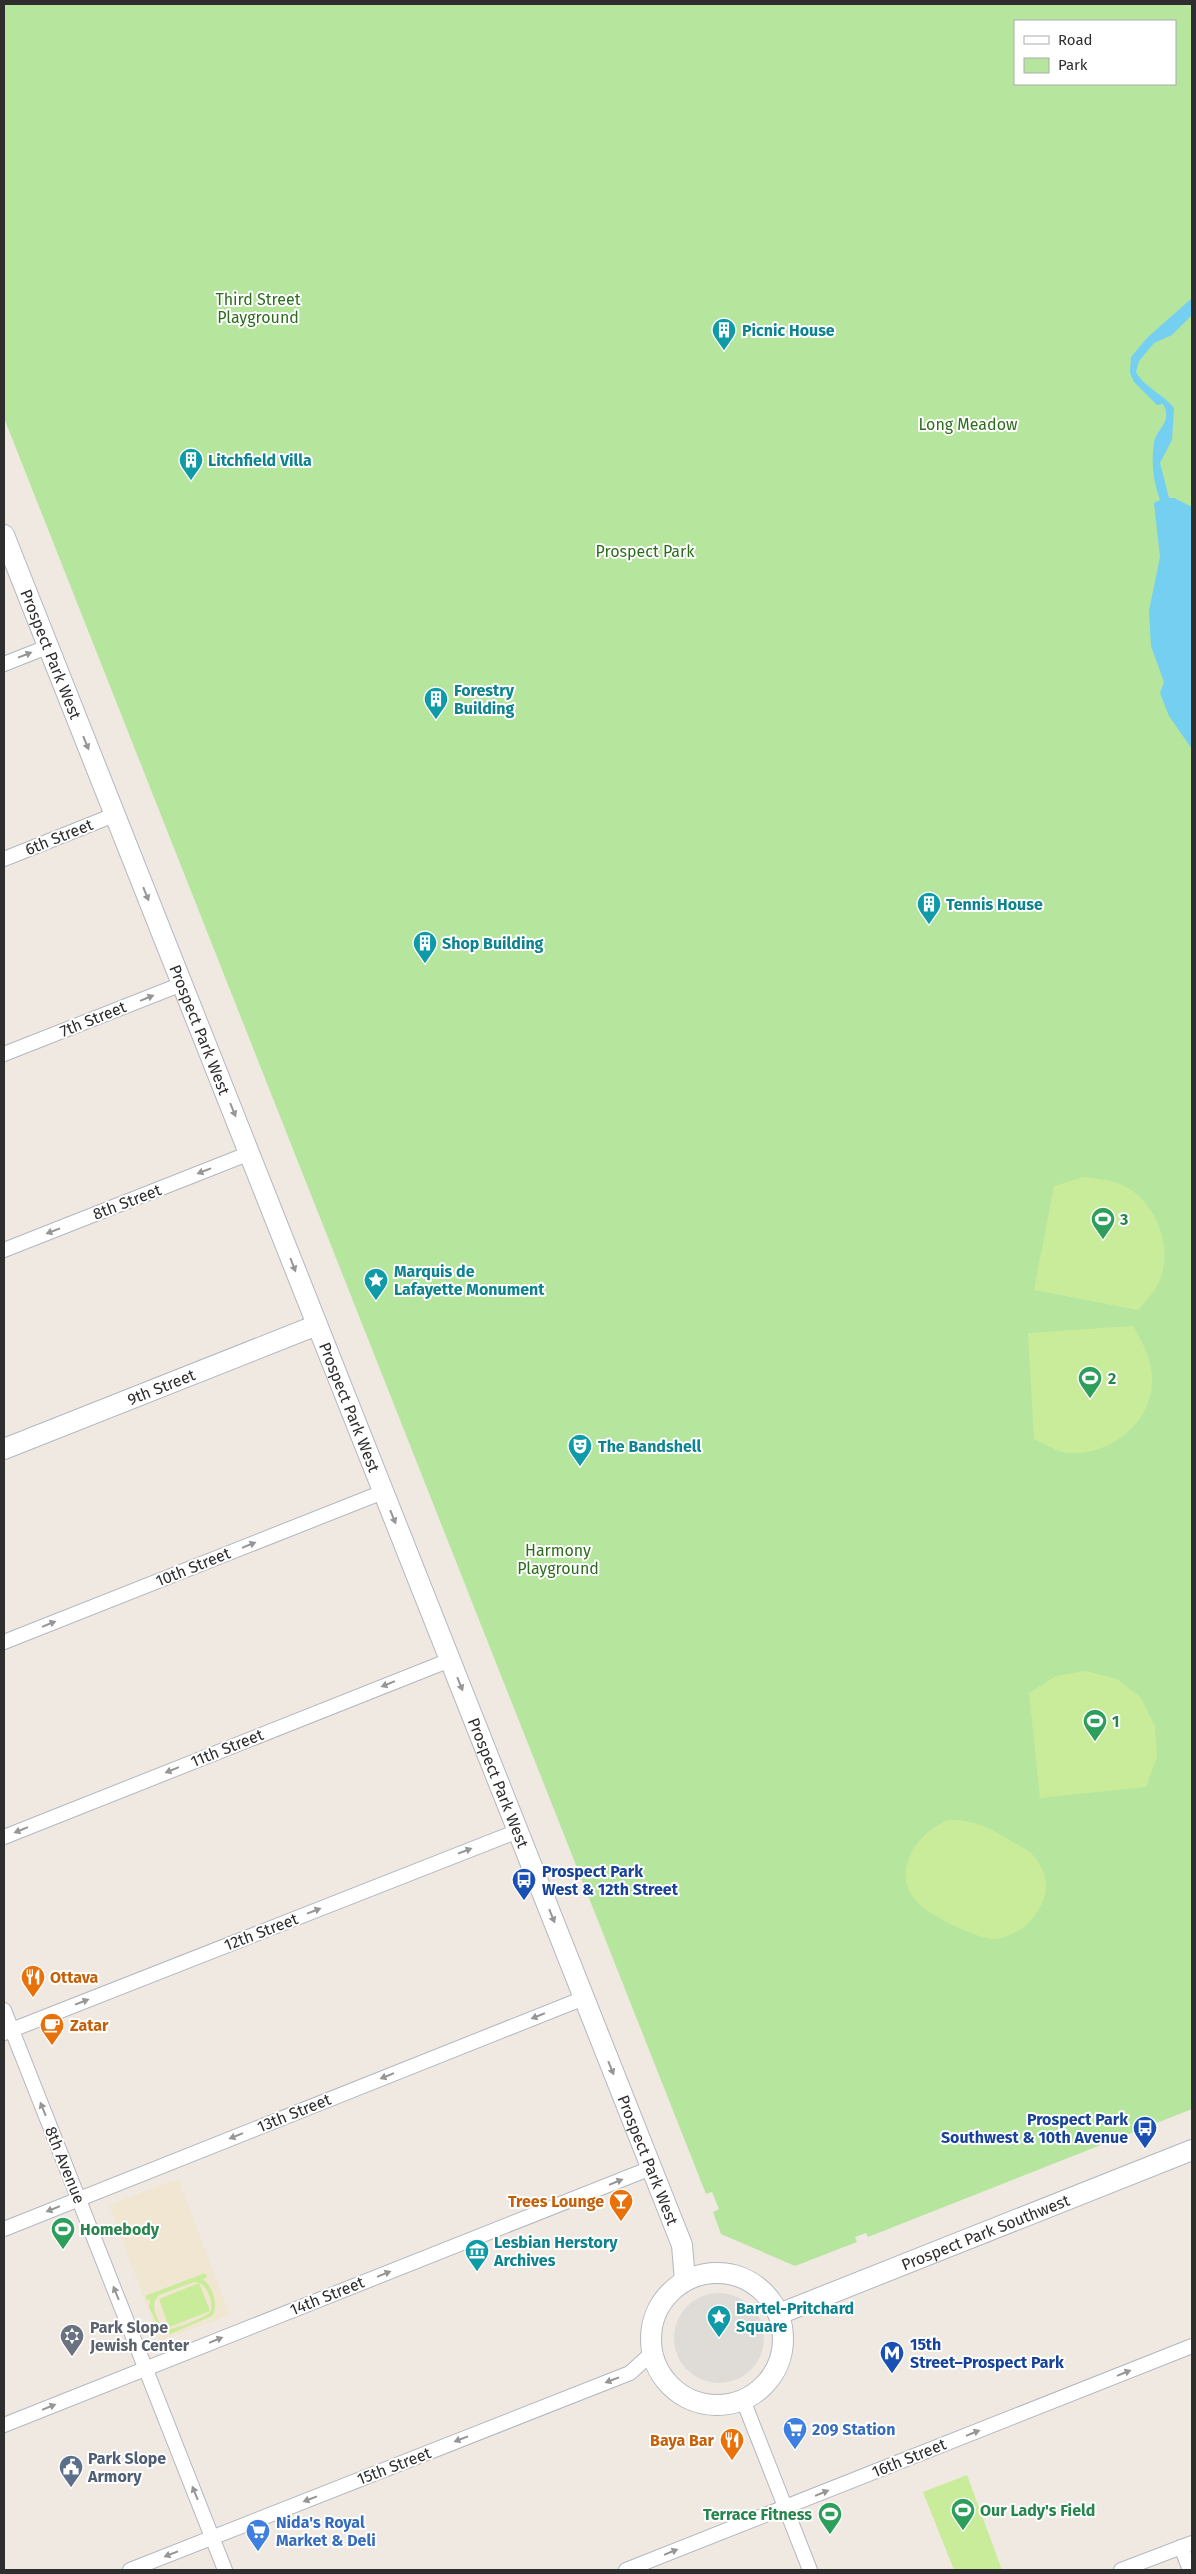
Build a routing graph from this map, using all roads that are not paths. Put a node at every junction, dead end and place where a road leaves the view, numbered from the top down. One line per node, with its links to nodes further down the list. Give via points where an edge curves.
1 (4, 535): 2 (street, Prospect Park West)
2 (47, 646): 3 (street, one-way to 2); 4 (street, Prospect Park West, one-way to 4)
3 (4, 664)
4 (114, 815): 5 (street, 6th Street); 6 (street, Prospect Park West, one-way to 6)
5 (4, 859)
6 (182, 984): 7 (street, 7th Street, one-way to 6); 8 (street, Prospect Park West, one-way to 8)
7 (4, 1054)
8 (250, 1153): 9 (street, 8th Street, one-way to 9); 10 (street, Prospect Park West, one-way to 10)
9 (4, 1250)
10 (317, 1325): 11 (street, 9th Street); 12 (street, Prospect Park West)
11 (4, 1449)
12 (383, 1492): 13 (street, 10th Street, one-way to 12); 14 (street, Prospect Park West, one-way to 14)
13 (4, 1642)
14 (450, 1660): 15 (street, Prospect Park West, one-way to 15); 16 (street, 11th Street, one-way to 16)
15 (518, 1831): 17 (street, Prospect Park West, one-way to 17); 19 (street, 12th Street, one-way to 15)
16 (4, 1837)
17 (584, 1998): 21 (street, Prospect Park West, one-way to 21); 22 (street, 13th Street, one-way to 22)
18 (4, 2010): 19 (street, 8th Avenue)
19 (8, 2032): 22 (street, 8th Avenue, one-way to 19)
20 (1192, 2150): 25 (street, Prospect Park Southwest)
21 (651, 2168): 24 (street, Prospect Park West, via 682,2245); 28 (street, 14th Street, one-way to 21)
22 (79, 2199): 23 (street, 13th Street, one-way to 23); 28 (street, 8th Avenue, one-way to 22)
23 (4, 2229)
24 (685, 2281): 25 (street, via 712,2273 734,2275 766,2294); 27 (street, via 667,2296 655,2316 650,2338)
25 (778, 2314): 29 (street, via 784,2337 780,2360 770,2380)
26 (1192, 2346): 31 (street, 16th Street, one-way to 26)
27 (652, 2353): 29 (street, via 659,2372 683,2396 713,2406); 32 (street, 15th Street, one-way to 32, via 630,2373)
28 (146, 2369): 30 (street, 14th Street, one-way to 28); 32 (street, 8th Avenue, one-way to 28)
29 (743, 2400): 31 (street)
30 (4, 2425)
31 (785, 2507): 36 (street, 16th Street, one-way to 31); 37 (street)
32 (212, 2538): 34 (street, 15th Street, one-way to 34); 35 (street, 8th Avenue)
33 (1186, 2545): 38 (street); 39 (street)
34 (130, 2570)
35 (225, 2570)
36 (626, 2570)
37 (810, 2570)
38 (1121, 2570)
39 (1190, 2570)

